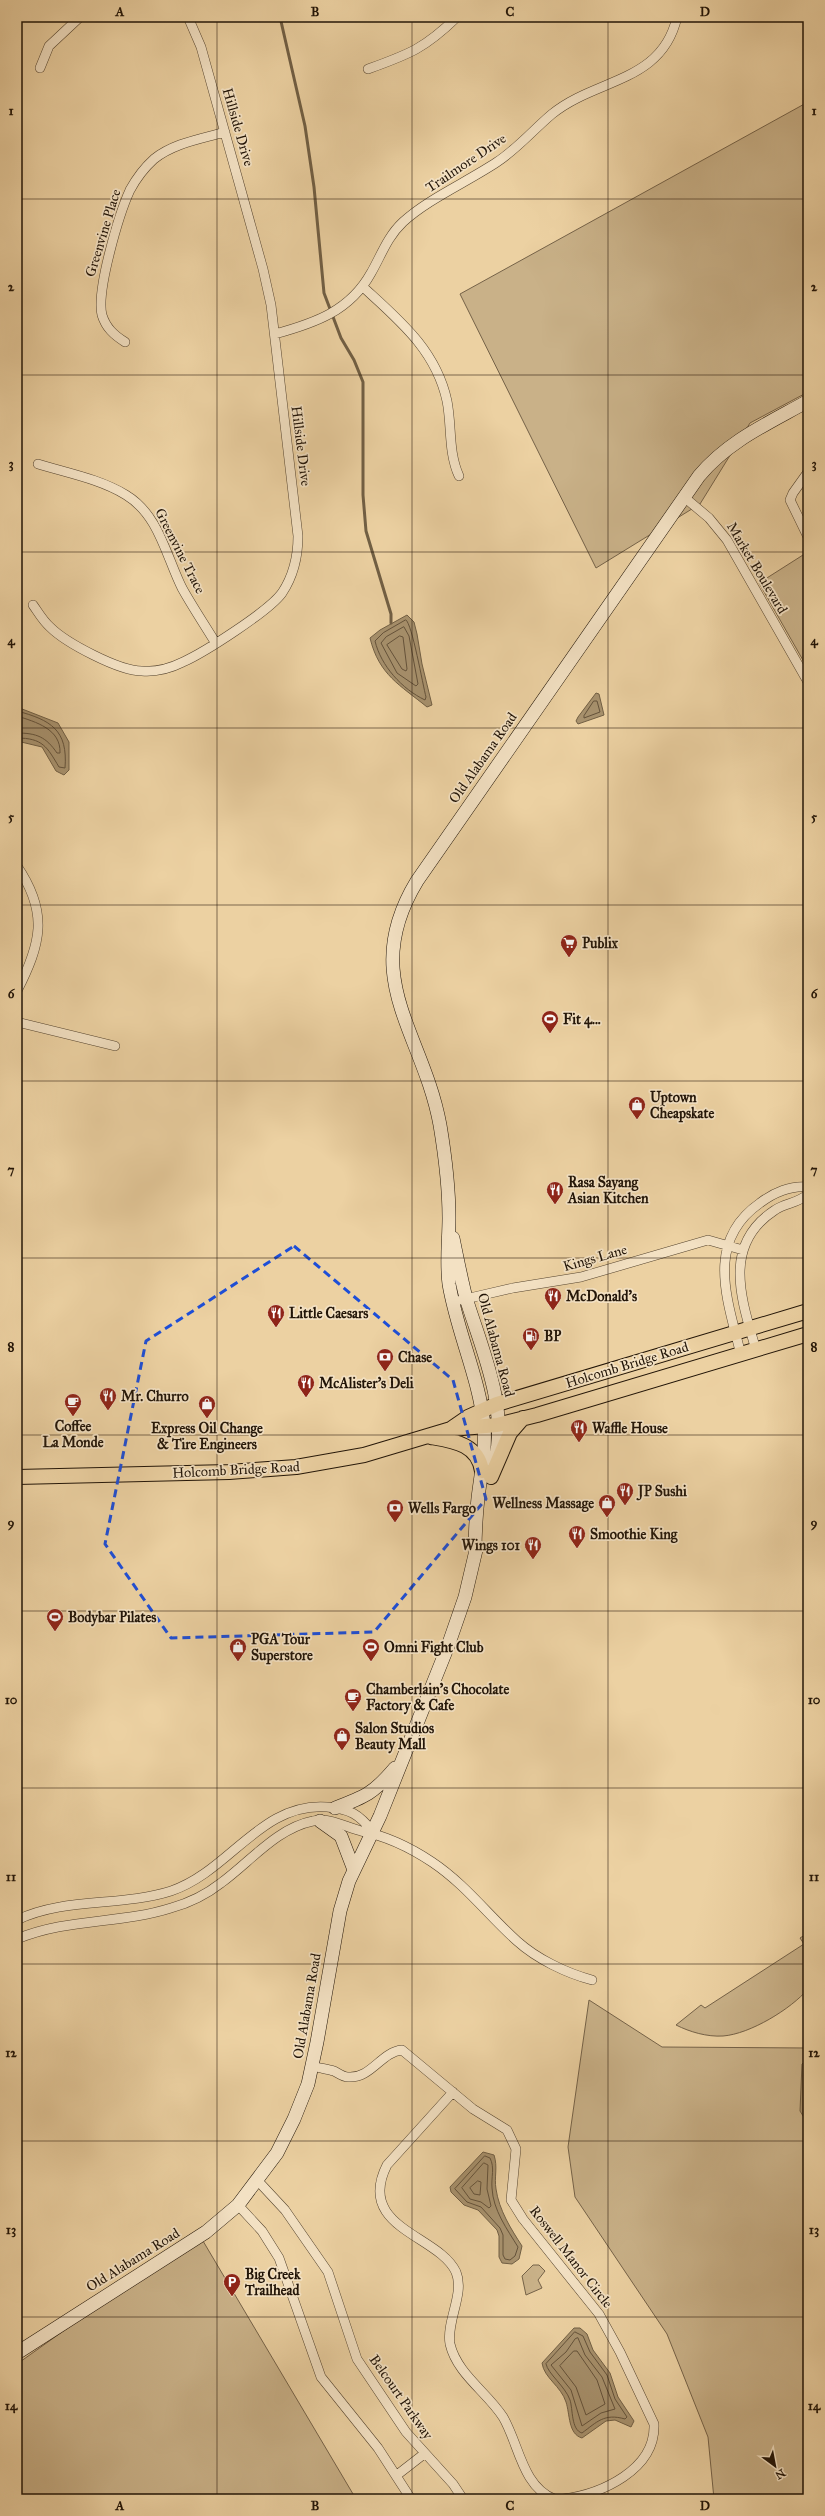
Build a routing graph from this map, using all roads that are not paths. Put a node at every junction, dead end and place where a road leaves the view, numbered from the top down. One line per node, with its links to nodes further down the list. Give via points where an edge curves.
1 (80, 17): 5 (street, via 49,46)
2 (188, 17): 7 (street, Hillside Drive, via 201,47)
3 (457, 17): 6 (street, via 425,46)
4 (677, 17): 8 (street, Trailmore Drive, via 668,41 646,66 631,76 565,104 498,161 404,222 387,241)
5 (40, 68)
6 (368, 69)
7 (225, 132): 9 (street, Hillside Drive, via 263,268); 10 (street, Greenvine Place, via 183,143 164,152 144,169 130,191 100,297 106,326)
8 (363, 287): 9 (street, Trailmore Drive, via 349,302 329,316); 14 (street, via 409,328 433,363 447,400 452,458)
9 (275, 334): 18 (street, Hillside Drive, via 298,536 296,560 288,583 274,603)
10 (125, 342)
11 (808, 401): 15 (street, Old Alabama Road, via 724,450 710,463)
12 (38, 464): 18 (street, Greenvine Trace, via 111,487 128,496 142,508 156,528 182,588)
13 (808, 472): 16 (street, via 790,500)
14 (459, 476)
15 (684, 497): 19 (street, Market Boulevard, via 709,518 727,540); 26 (street, Old Alabama Road, via 417,881 400,914 392,950 394,986 437,1112 443,1146)
16 (808, 537)
17 (33, 606): 18 (street, Hillside Drive, via 50,628 121,668 142,671 164,669 183,662)
18 (215, 642)
19 (808, 682)
20 (17, 866): 21 (street, via 38,913 39,932 36,950)
21 (17, 991)
22 (17, 1022): 23 (street)
23 (115, 1046)
24 (808, 1187): 27 (street, via 798,1186 779,1192 754,1207 743,1218)
25 (808, 1194): 28 (street, via 775,1210 765,1218)
26 (449, 1216): 29 (street, Old Alabama Road); 30 (street, Old Alabama Road, via 447,1265)
27 (727, 1244): 28 (street, Kings Lane); 29 (street, Kings Lane, via 708,1240 579,1278 513,1288); 33 (street, via 725,1286)
28 (743, 1250): 32 (street, via 739,1284)
29 (467, 1299): 30 (street, Kings Lane); 37 (street, Old Alabama Road)
30 (453, 1302): 38 (street, Old Alabama Road)
31 (808, 1311): 32 (main road, Holcomb Bridge Road)
32 (750, 1329): 33 (main road, Holcomb Bridge Road); 35 (street)
33 (736, 1333): 36 (street); 37 (main road, Holcomb Bridge Road)
34 (808, 1334): 35 (main road, Holcomb Bridge Road)
35 (756, 1350): 36 (main road, Holcomb Bridge Road)
36 (741, 1355): 39 (main road, Holcomb Bridge Road)
37 (497, 1404): 38 (main road, Holcomb Bridge Road); 40 (street, Old Alabama Road)
38 (482, 1410): 40 (street, Old Alabama Road); 41 (main road, Holcomb Bridge Road)
39 (523, 1418): 40 (main road, Holcomb Bridge Road); 43 (main road, via 510,1433)
40 (491, 1425): 41 (main road, Holcomb Bridge Road); 43 (street, Old Alabama Road)
41 (451, 1429): 42 (main road, Holcomb Bridge Road)
42 (428, 1437): 43 (main road, via 470,1448); 44 (main road, Holcomb Bridge Road, via 348,1459 275,1469)
43 (487, 1474): 45 (street, Old Alabama Road, via 478,1498 475,1553 460,1614)
44 (17, 1477)
45 (402, 1761): 46 (street, via 380,1786 365,1798); 48 (street, Old Alabama Road)
46 (335, 1808): 48 (street, via 361,1816); 50 (street, via 312,1806 282,1814 200,1878 171,1891 44,1910)
47 (320, 1821): 48 (street, via 337,1822); 49 (street, via 341,1836); 51 (street, via 303,1824 281,1835 220,1884 189,1902 154,1912 68,1924)
48 (373, 1832): 49 (street, Old Alabama Road); 52 (street, via 412,1850 452,1877 518,1942 562,1970)
49 (354, 1870): 53 (street, Old Alabama Road, via 340,1911)
50 (17, 1920)
51 (17, 1939)
52 (592, 1980)
53 (312, 2066): 54 (street, Roswell Manor Circle, via 333,2071 346,2078 357,2077 402,2050); 55 (street, Old Alabama Road, via 308,2084 285,2139)
54 (454, 2092): 62 (street, via 387,2165 381,2177 380,2196 393,2218 409,2234 452,2266 458,2282 450,2333 453,2352 460,2367 502,2416 528,2476 543,2495); 63 (street, Roswell Manor Circle, via 473,2109 507,2130 516,2149 511,2200 523,2219 599,2314 652,2419 653,2441 644,2459 594,2492)
55 (258, 2181): 56 (street, Old Alabama Road); 58 (street, Belcourt Parkway, via 285,2210 328,2272 357,2359 406,2432)
56 (238, 2205): 57 (street, Old Alabama Road, via 195,2241); 59 (street, via 262,2231 279,2258 321,2377)
57 (17, 2353)
58 (424, 2454): 59 (street); 61 (street, Belcourt Parkway, via 453,2484)
59 (397, 2475): 60 (street)
60 (411, 2499)
61 (463, 2499)
62 (554, 2499)
63 (563, 2499)

